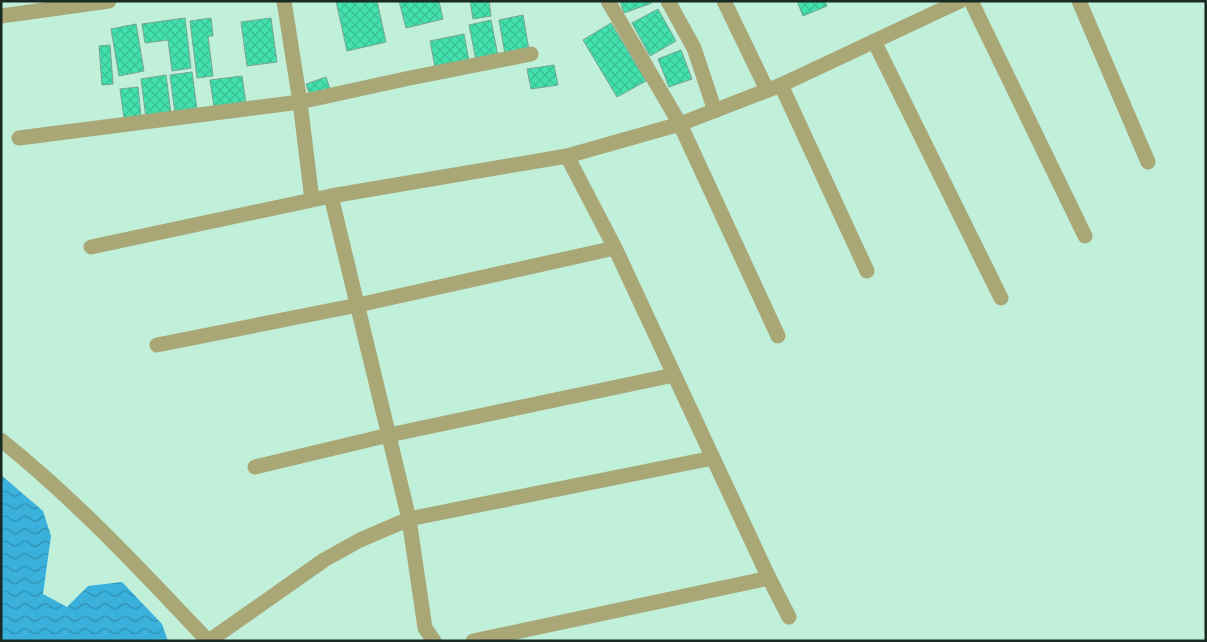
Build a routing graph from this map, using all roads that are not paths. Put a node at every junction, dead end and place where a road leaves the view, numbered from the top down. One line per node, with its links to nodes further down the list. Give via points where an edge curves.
1 (109, 1): 9 (street)
2 (284, 1): 13 (street)
3 (608, 1): 15 (street)
4 (668, 1): 14 (street, via 694,48)
5 (724, 1): 12 (street)
6 (960, 1): 10 (street)
7 (971, 1): 21 (street)
8 (1079, 1): 18 (street)
9 (1, 16)
10 (874, 41): 12 (street); 25 (street)
11 (531, 54): 13 (street)
12 (774, 87): 14 (street); 24 (street)
13 (300, 102): 16 (street); 20 (street)
14 (715, 111): 15 (street)
15 (680, 124): 17 (street); 27 (street)
16 (19, 138)
17 (568, 156): 19 (street); 23 (street)
18 (1148, 162)
19 (331, 196): 20 (street); 26 (street)
20 (312, 200): 22 (street)
21 (1084, 236)
22 (91, 247)
23 (615, 248): 26 (street); 29 (street)
24 (867, 271)
25 (1001, 298)
26 (358, 304): 28 (street); 30 (street)
27 (778, 336)
28 (157, 345)
29 (674, 375): 30 (street); 32 (street)
30 (389, 435): 33 (street); 34 (street)
31 (1, 440): 37 (street, via 124,552)
32 (713, 458): 34 (street); 35 (street)
33 (255, 467)
34 (409, 519): 37 (street, via 324,560); 38 (street, via 425,628)
35 (769, 578): 36 (street); 39 (street)
36 (789, 617)
37 (208, 641)
38 (434, 641)
39 (473, 641)

